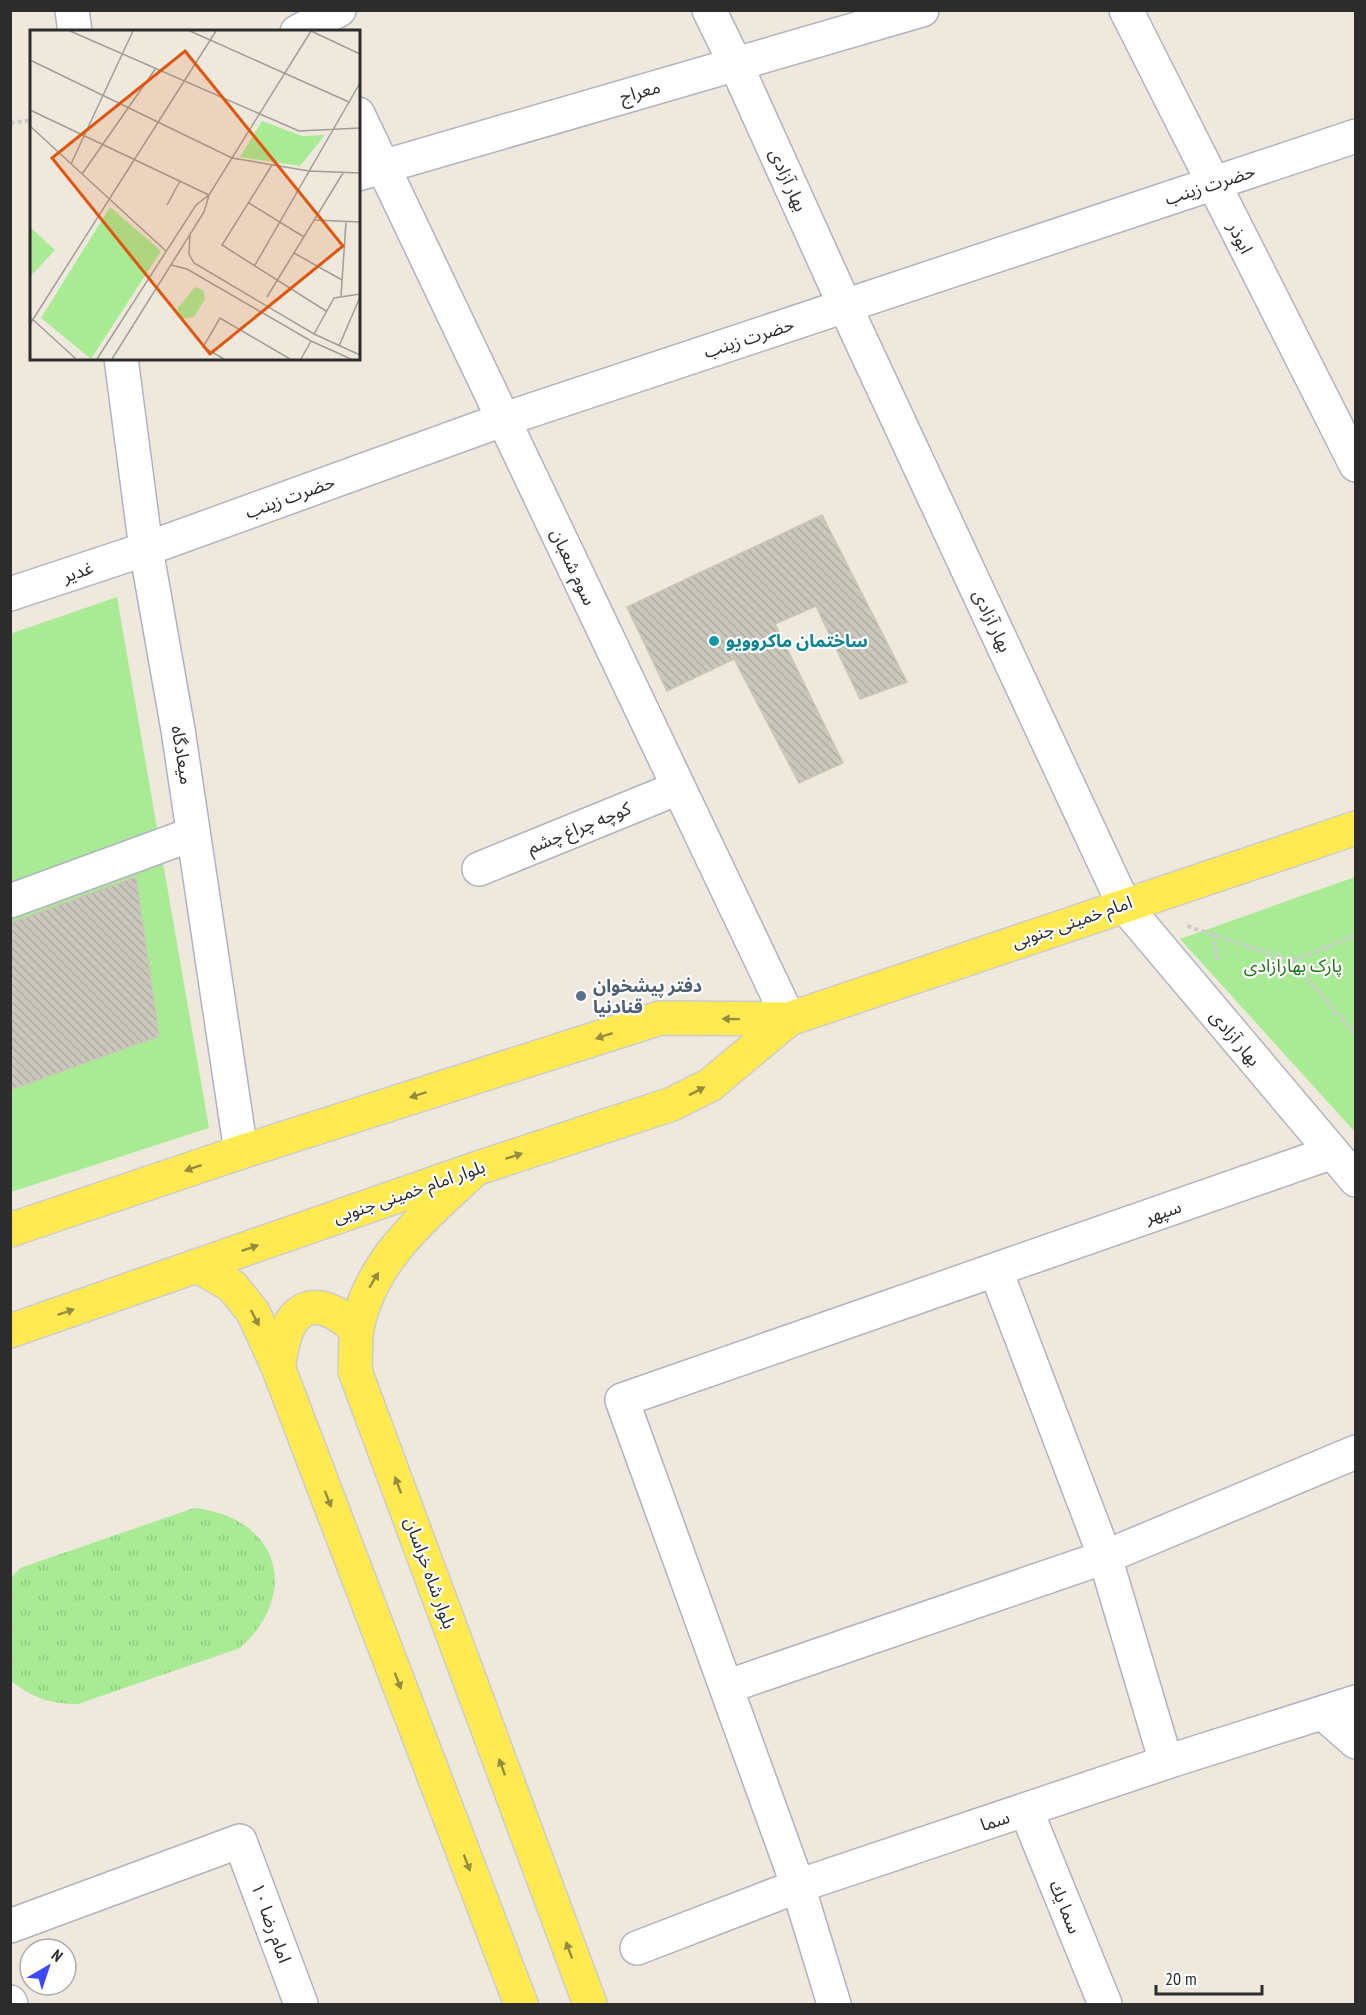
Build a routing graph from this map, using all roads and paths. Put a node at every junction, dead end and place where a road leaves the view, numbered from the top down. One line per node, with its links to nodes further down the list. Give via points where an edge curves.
1 (72, 10): 5 (street)
2 (709, 10): 6 (street, بهار آزادی)
3 (922, 10): 6 (street, معراج)
4 (1126, 10): 12 (street, ابوذر)
5 (75, 30)
6 (736, 64): 11 (street, معراج); 13 (street, بهار آزادی)
7 (30, 120): 9 (path)
8 (360, 122): 11 (street, سوم شعبان)
9 (10, 123)
10 (1356, 136): 12 (street, حضرت زینب)
11 (372, 171): 15 (street, سوم شعبان)
12 (1212, 184): 13 (street, حضرت زینب); 16 (street, ابوذر)
13 (845, 306): 15 (street, حضرت زینب); 24 (street, بهار آزادی)
14 (121, 360): 17 (street, میعادگاه)
15 (502, 420): 17 (street, حضرت زینب); 19 (street, سوم شعبان)
16 (1356, 465)
17 (146, 549): 18 (street, غدیر); 21 (street, میعادگاه)
18 (10, 594)
19 (678, 788): 22 (street, کوچه چراغ چشم); 28 (street, سوم شعبان)
20 (1356, 828): 24 (main road, امام خمینی جنوبی)
21 (194, 834): 23 (street); 30 (street, میعادگاه)
22 (479, 868)
23 (10, 901)
24 (1124, 904): 28 (main road, امام خمینی جنوبی); 31 (street, بهار آزادی)
25 (1212, 934): 27 (path)
26 (1356, 935): 27 (path)
27 (1292, 961): 29 (path)
28 (789, 1019): 30 (main road, one-way to 30, via 660,1018); 32 (main road, بلوار امام خمینی جنوبی, one-way to 28, via 672,1104 710,1084)
29 (1356, 1035)
30 (241, 1152): 34 (main road, one-way to 34)
31 (1330, 1153): 33 (street, بهار آزادی); 36 (street, سپهر)
32 (475, 1169): 35 (main road, بلوار امام خمینی جنوبی, one-way to 32); 37 (main road, بلوار شاه خراسان, one-way to 32, via 368,1290 395,1246)
33 (1356, 1180)
34 (10, 1230)
35 (198, 1266): 38 (main road, بلوار امام خمینی جنوبی, one-way to 35); 39 (main road, one-way to 39, via 232,1286 253,1312)
36 (996, 1270): 41 (street); 42 (street, سپهر, via 622,1400)
37 (357, 1330): 39 (main road, via 340,1314 326,1308 310,1308 297,1315 287,1330); 53 (main road, بلوار شاه خراسان, one-way to 37, via 355,1371)
38 (10, 1331)
39 (278, 1367): 52 (main road, one-way to 52)
40 (1356, 1452): 41 (street)
41 (1105, 1557): 42 (street); 46 (street)
42 (726, 1687): 48 (street)
43 (1356, 1702): 44 (street, سما)
44 (1324, 1714): 45 (street); 46 (street, سما)
45 (1356, 1742)
46 (1166, 1762): 47 (street, سما)
47 (1026, 1810): 48 (street, سما); 55 (street, سما يك)
48 (798, 1886): 50 (street, سما); 54 (street)
49 (10, 1926): 51 (street, امام رضا ۱۰, via 240,1841)
50 (637, 1948)
51 (301, 2004)
52 (521, 2004)
53 (590, 2004)
54 (834, 2004)
55 (1105, 2004)

